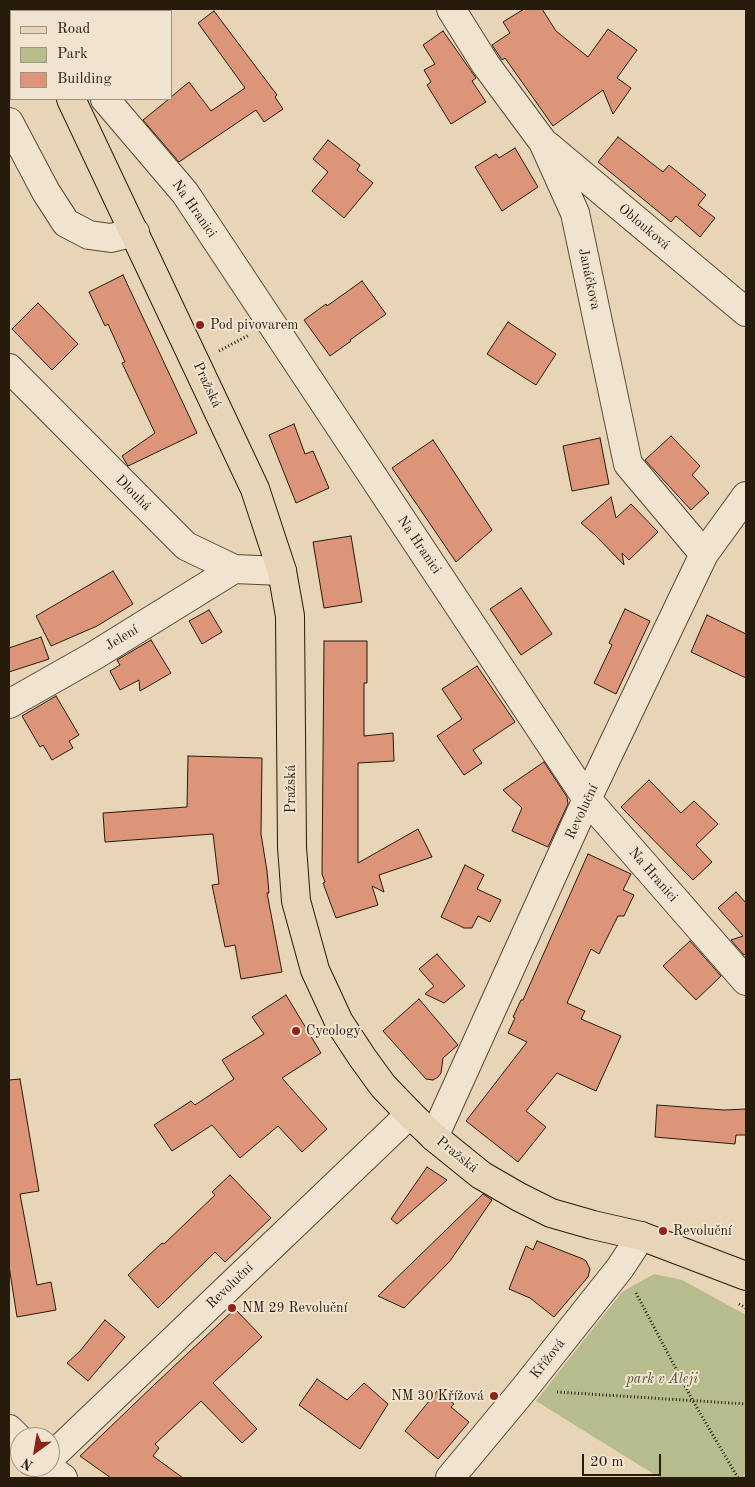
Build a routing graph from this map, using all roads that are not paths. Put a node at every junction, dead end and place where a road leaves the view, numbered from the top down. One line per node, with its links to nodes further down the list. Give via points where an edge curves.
1 (451, 9): 3 (street, Janáčkova)
2 (473, 9): 3 (street)
3 (486, 65): 7 (street, Janáčkova)
4 (71, 100): 8 (main road, Pražská)
5 (107, 100): 16 (street, Na Hranici, via 185,193)
6 (9, 122): 8 (street, via 66,223 89,235 111,238)
7 (543, 142): 9 (street, Oblouková); 12 (street, Janáčkova, via 575,213 628,464)
8 (135, 232): 14 (main road, Pražská, via 255,489)
9 (746, 312)
10 (9, 368): 13 (street, Dlouhá, via 186,546)
11 (746, 496): 12 (street, Revoluční)
12 (704, 554): 16 (street, Revoluční)
13 (234, 568): 14 (street, Dlouhá); 15 (street, Jelení)
14 (282, 571): 18 (main road, Pražská, via 290,616 292,847 296,901 314,970 339,1022 362,1058)
15 (9, 704)
16 (587, 799): 17 (street, Na Hranici); 19 (street, Revoluční)
17 (746, 981)
18 (410, 1114): 19 (main road, Pražská); 22 (street, Revoluční)
19 (434, 1137): 20 (main road, Pražská, via 481,1175 551,1213)
20 (641, 1236): 21 (main road, Pražská); 23 (street, Křížová, via 620,1268)
21 (746, 1276)
22 (60, 1448)
23 (450, 1478)

